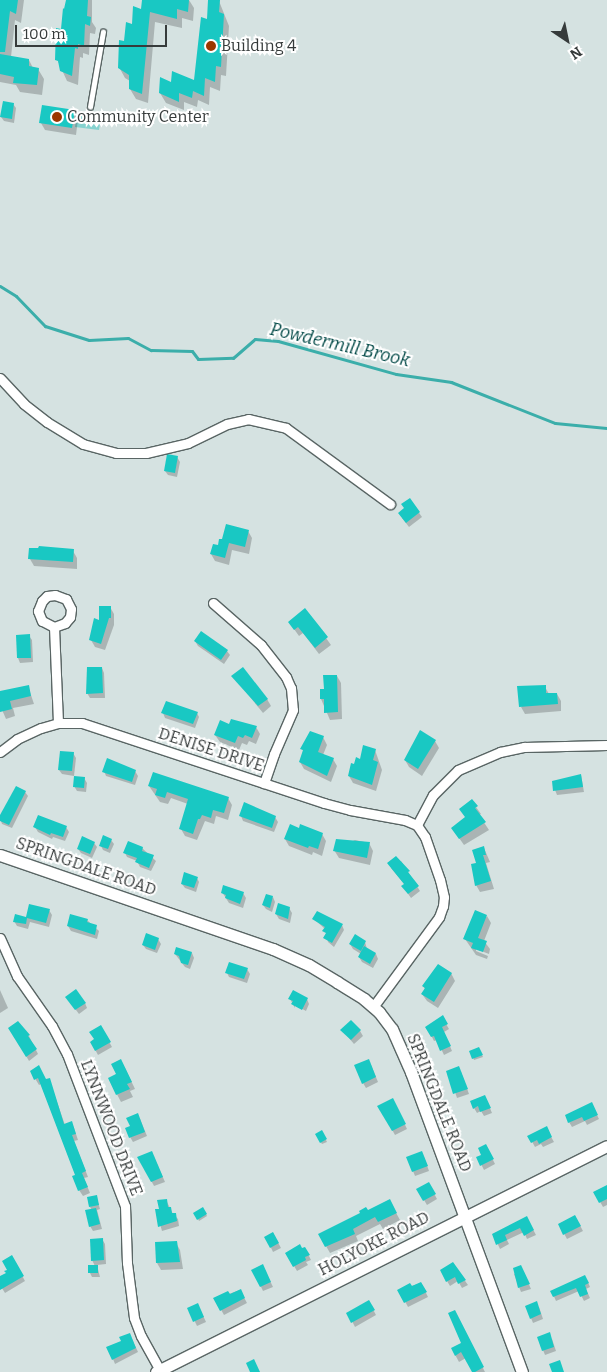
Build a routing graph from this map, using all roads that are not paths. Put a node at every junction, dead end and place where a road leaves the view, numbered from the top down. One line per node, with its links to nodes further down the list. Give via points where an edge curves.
1 (103, 32): 2 (lane)
2 (90, 107)
3 (0, 378): 4 (street, via 24,404 47,422 82,444 116,453 146,453 188,443 228,424 248,419 286,428)
4 (390, 504)
5 (213, 603): 10 (street, via 261,645 292,688 293,710)
6 (54, 627): 7 (street)
7 (58, 723): 9 (street, DENISE DRIVE, via 27,734); 10 (street, DENISE DRIVE, via 91,725)
8 (607, 745): 11 (street, via 524,748 478,760 458,770 433,795)
9 (0, 752)
10 (264, 784): 11 (street, DENISE DRIVE, via 350,810)
11 (417, 825): 14 (street, via 425,837 440,880 443,906 439,917)
12 (0, 855): 14 (street, SPRINGDALE ROAD, via 273,949 309,965)
13 (0, 938): 17 (street, LYNNWOOD DRIVE, via 17,976 64,1049 122,1198 126,1211 127,1263 134,1318)
14 (373, 1007): 16 (street, SPRINGDALE ROAD, via 392,1029 402,1051)
15 (607, 1146): 16 (street, HOLYOKE ROAD)
16 (466, 1217): 17 (street, HOLYOKE ROAD); 18 (street, SPRINGDALE ROAD)
17 (158, 1371)
18 (522, 1372)

